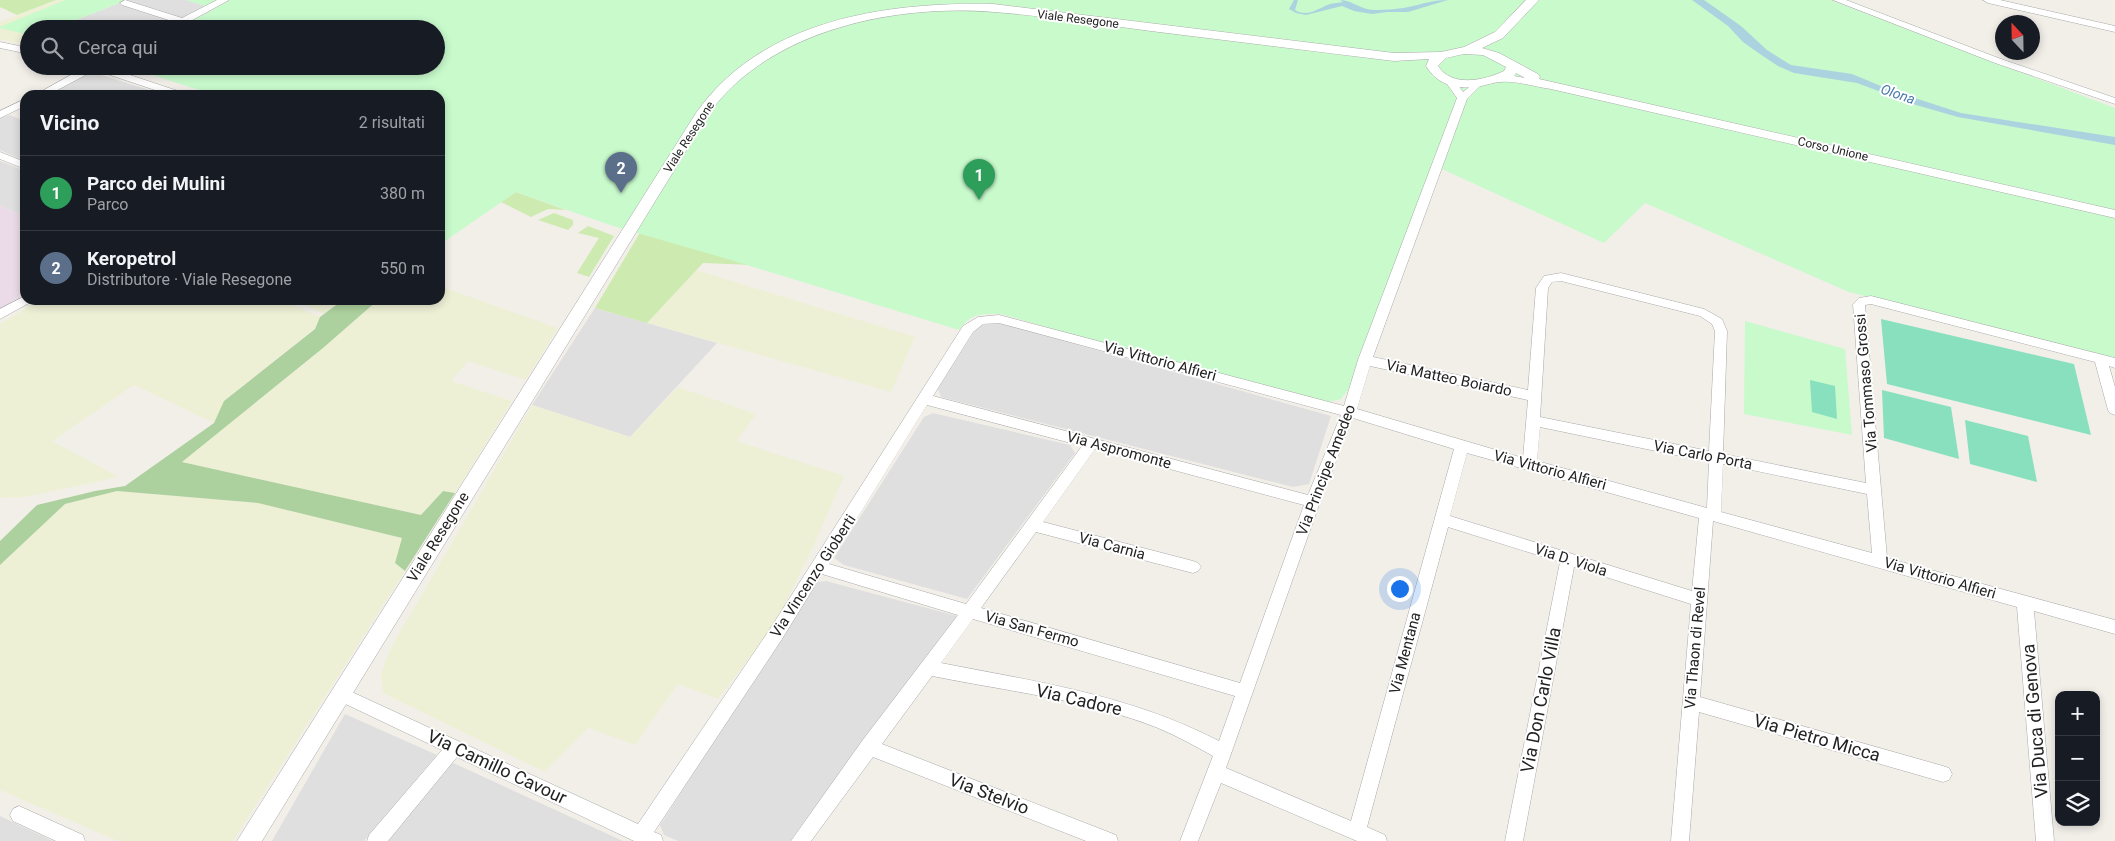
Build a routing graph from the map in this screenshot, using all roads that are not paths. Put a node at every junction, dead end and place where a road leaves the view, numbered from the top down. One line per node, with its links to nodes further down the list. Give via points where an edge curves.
1 (224, 0): 7 (street)
2 (1533, 0): 9 (street)
3 (1838, 0): 24 (street)
4 (1990, 0): 8 (street)
5 (125, 3): 6 (street)
6 (180, 20)
7 (185, 20)
8 (2115, 29)
9 (1498, 35): 12 (street); 15 (street)
10 (0, 44): 11 (street)
11 (20, 49)
12 (1467, 50): 13 (street, Viale Resegone); 15 (street, Corso Unione, via 1485,52)
13 (1440, 56): 14 (street, Viale Resegone); 18 (street, via 1432,66)
14 (1394, 57): 18 (street, Viale Resegone); 65 (street, Viale Resegone, via 994,8 930,7 886,12 844,22 801,38 762,58 728,84 702,113)
15 (1507, 62): 19 (street, via 1510,73); 21 (street, Corso Unione)
16 (77, 75): 22 (street)
17 (121, 75): 23 (street)
18 (1444, 78): 20 (street, Viale Resegone); 26 (street)
19 (1501, 78): 20 (street); 21 (street, Corso Unione)
20 (1477, 84): 26 (street, Via Principe Amedeo)
21 (1551, 85): 34 (street, Corso Unione)
22 (49, 90)
23 (165, 90)
24 (2081, 90): 25 (street); 27 (street)
25 (2115, 93)
26 (1462, 98): 39 (street, Via Principe Amedeo)
27 (2115, 101)
28 (20, 105): 29 (street)
29 (11, 110): 30 (street); 31 (street)
30 (20, 113)
31 (0, 115)
32 (0, 155): 33 (street)
33 (20, 164)
34 (2115, 214)
35 (20, 303): 36 (street)
36 (0, 315)
37 (984, 319): 42 (street, Via Vincenzo Gioberti, via 968,329); 44 (street, Via Vittorio Alfieri, via 999,318)
38 (2100, 358): 40 (street); 43 (street); 50 (street, Via Tommaso Grossi, via 1871,300 1863,301 1859,304)
39 (1365, 360): 41 (street, Via Matteo Boiardo); 44 (street, Via Principe Amedeo)
40 (2115, 363)
41 (1534, 396): 45 (street, Via Thaon di Revel); 48 (street, Via Thaon di Revel, via 1542,288 1548,279 1561,277 1709,315 1718,322 1721,331)
42 (925, 398): 46 (street, Via Aspromonte); 57 (street, Via Vincenzo Gioberti)
43 (2115, 410)
44 (1349, 412): 47 (street, Via Vittorio Alfieri); 51 (street, Via Principe Amedeo)
45 (1532, 420): 48 (street, Via Carlo Porta); 49 (street, Via Thaon di Revel)
46 (1092, 443): 51 (street, Via Aspromonte); 54 (street)
47 (1462, 446): 49 (street, Via Vittorio Alfieri); 53 (street, Via Mentana)
48 (1717, 458): 50 (street, Via Carlo Porta); 52 (street, Via Thaon di Revel, via 1714,510)
49 (1530, 465): 52 (street, Via Vittorio Alfieri)
50 (1874, 490): 56 (street, Via Tommaso Grossi)
51 (1313, 502): 64 (street, Via Principe Amedeo)
52 (1710, 514): 56 (street, Via Vittorio Alfieri); 59 (street, Via Thaon di Revel, via 1706,519)
53 (1442, 519): 55 (street, Via D. Viola); 73 (street, Via Mentana)
54 (1032, 525): 58 (street, Via Carnia); 61 (street)
55 (1568, 559): 59 (street, Via D. Viola); 83 (street, Via Don Carlo Villa)
56 (1880, 561): 60 (street, Via Vittorio Alfieri)
57 (819, 567): 61 (street, Via San Fermo); 74 (street, Via Vincenzo Gioberti)
58 (1192, 567)
59 (1699, 600): 66 (street, Via Thaon di Revel)
60 (2025, 602): 62 (street, Via Vittorio Alfieri); 84 (street, Via Duca di Genova)
61 (970, 611): 63 (street); 64 (street, Via San Fermo)
62 (2115, 627)
63 (927, 668): 68 (street); 69 (street, Via Cadore, via 1133,712)
64 (1245, 692): 69 (street, Via Principe Amedeo)
65 (341, 694): 67 (street, Via Camillo Cavour); 77 (street, Viale Resegone)
66 (1691, 702): 71 (street, Via Pietro Micca); 75 (street, Via Thaon di Revel)
67 (455, 747): 74 (street, Via Camillo Cavour); 78 (street)
68 (868, 747): 79 (street); 80 (street, Via Stelvio)
69 (1223, 752): 70 (street, Via Principe Amedeo)
70 (1216, 772): 73 (street); 81 (street, Via Principe Amedeo)
71 (1943, 774)
72 (19, 816): 76 (street)
73 (1357, 832): 82 (street)
74 (647, 838)
75 (1683, 840)
76 (76, 841)
77 (249, 841)
78 (376, 841)
79 (800, 841)
80 (1109, 841)
81 (1189, 841)
82 (1378, 841)
83 (1514, 841)
84 (2045, 841)

